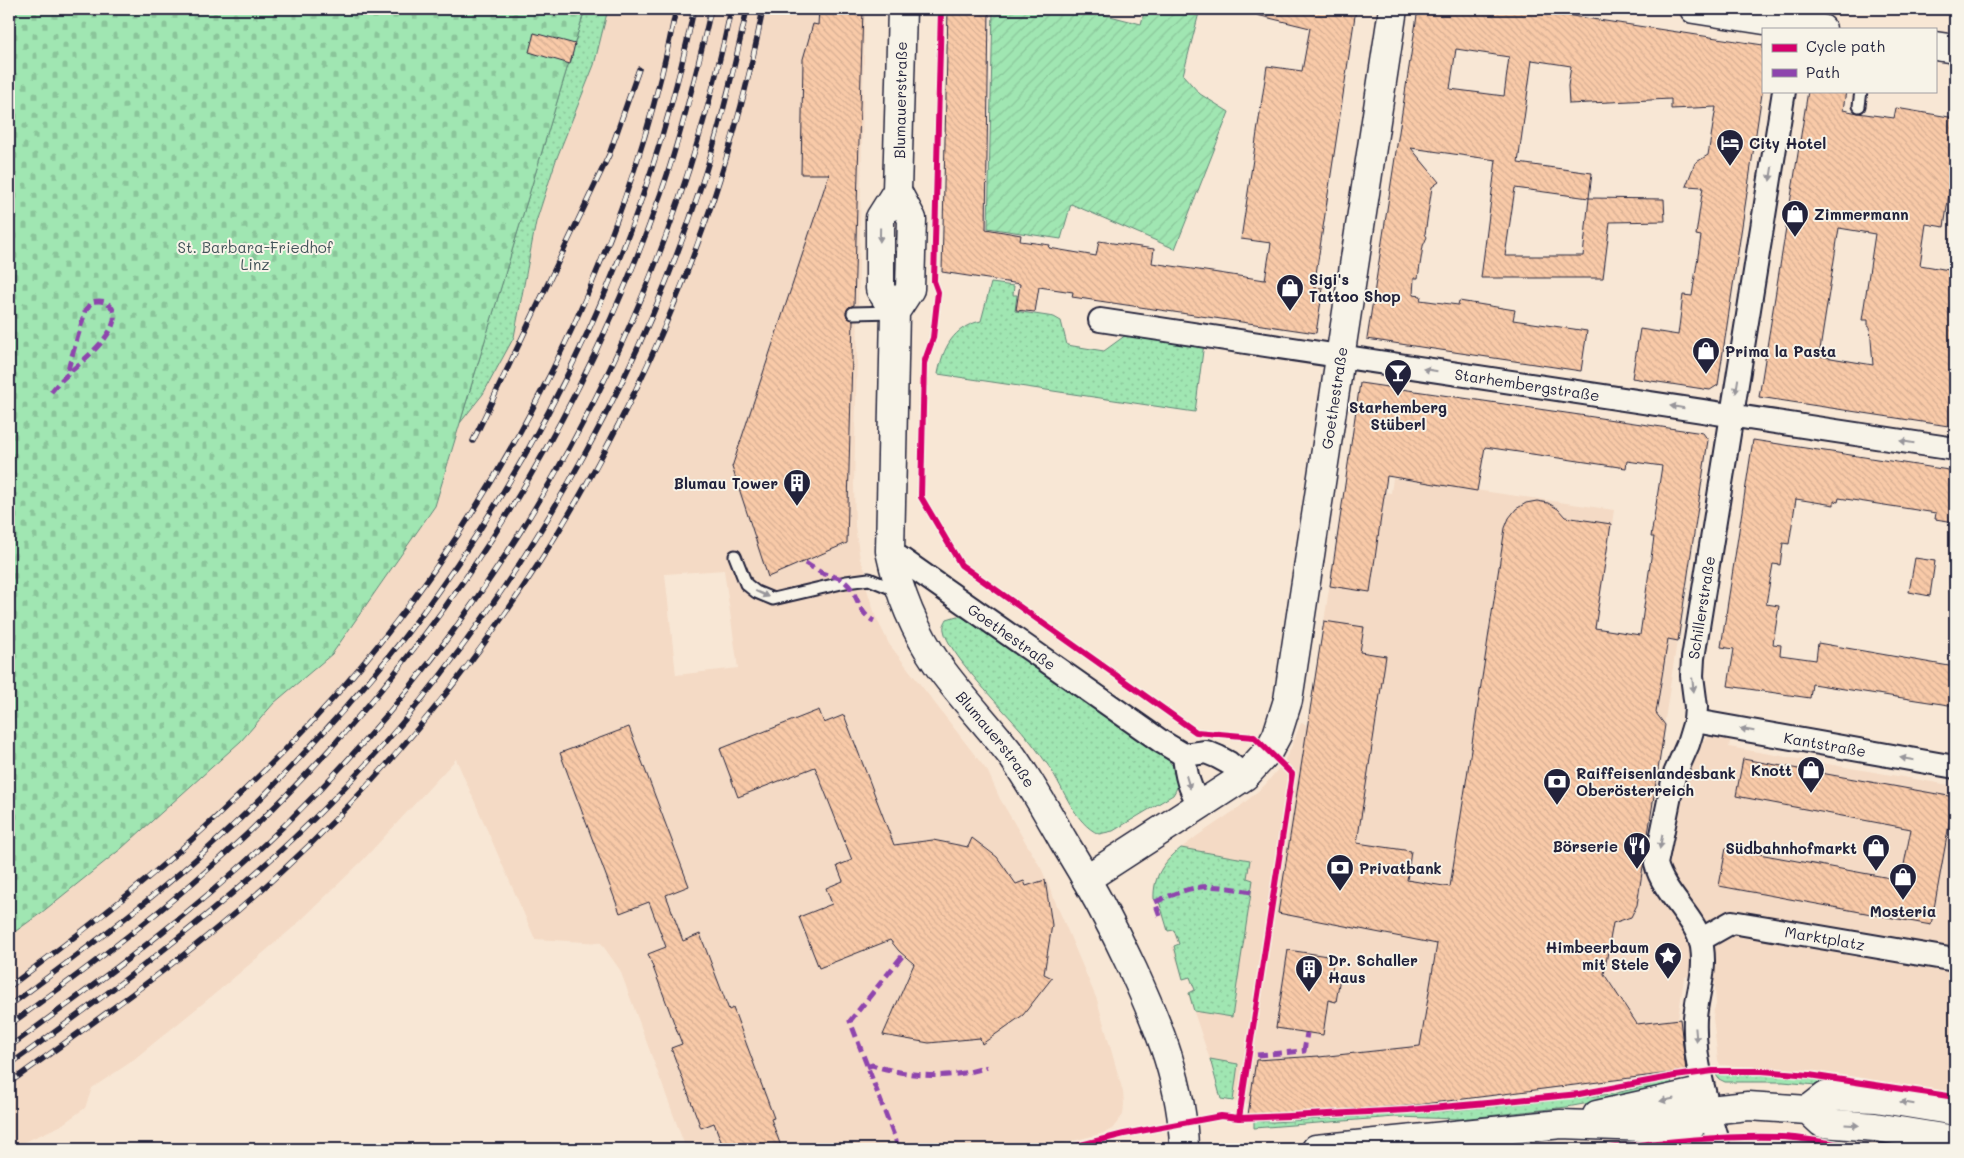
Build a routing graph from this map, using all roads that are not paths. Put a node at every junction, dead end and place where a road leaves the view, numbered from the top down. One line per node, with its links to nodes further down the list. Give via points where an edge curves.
1 (902, 9): 11 (main road, Blumauerstraße, via 897,191 880,218 880,288)
2 (1393, 9): 14 (main road, Goethestraße)
3 (1694, 9): 4 (main road)
4 (1795, 21): 5 (main road)
5 (1819, 28)
6 (1936, 46): 7 (main road)
7 (1955, 49)
8 (1784, 92): 15 (street, Schillerstraße, one-way to 15)
9 (1861, 92): 10 (lane)
10 (1859, 106)
11 (894, 312): 12 (lane); 17 (main road, Blumauerstraße)
12 (853, 313)
13 (1100, 320): 14 (street, Starhembergstraße)
14 (1340, 356): 15 (street, Starhembergstraße, one-way to 14); 23 (main road, Goethestraße, via 1288,700 1269,750)
15 (1732, 415): 16 (street, Starhembergstraße, one-way to 15); 20 (street, Schillerstraße, one-way to 20, via 1693,658)
16 (1955, 449)
17 (890, 551): 19 (main road, Blumauerstraße); 21 (street, Goethestraße, via 1162,742)
18 (735, 556): 19 (lane, one-way to 19, via 746,584 773,599 869,579)
19 (900, 592): 25 (main road, Blumauerstraße, via 922,640 938,665 1012,758)
20 (1695, 721): 22 (street, Kantstraße, one-way to 20); 26 (street, Schillerstraße, one-way to 26, via 1674,776 1656,864 1659,877)
21 (1195, 753): 23 (street, Goethestraße, via 1230,763); 24 (street, one-way to 24, via 1186,778)
22 (1955, 767)
23 (1245, 776): 24 (main road, Goethestraße)
24 (1200, 806): 25 (main road, Goethestraße)
25 (1086, 879): 33 (main road, Blumauerstraße, via 1110,921 1162,1035 1184,1123)
26 (1700, 940): 27 (street, Marktplatz, via 1732,922); 28 (street, Schillerstraße, one-way to 28, via 1704,971 1695,1020 1700,1073)
27 (1955, 960)
28 (1709, 1110): 29 (main road, via 1748,1106); 32 (main road, via 1694,1122 1646,1127 1561,1124); 35 (street, Schillerstraße)
29 (1808, 1110): 30 (main road, one-way to 29, via 1876,1098 1826,1096); 31 (main road, one-way to 31, via 1822,1123 1875,1127)
30 (1955, 1111)
31 (1955, 1140)
32 (1474, 1141): 34 (main road)
33 (1184, 1149)
34 (1316, 1149)
35 (1718, 1149)

